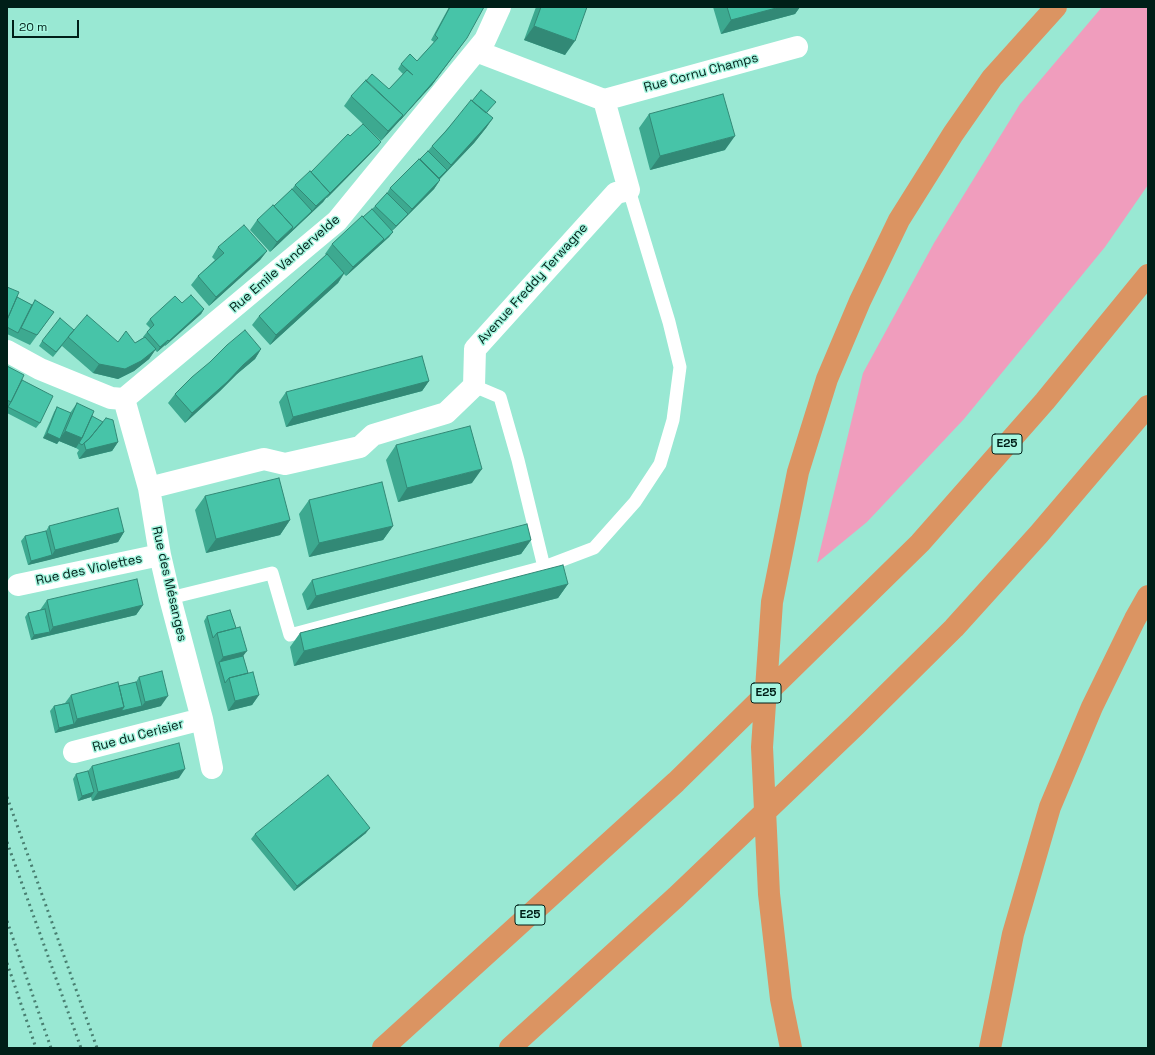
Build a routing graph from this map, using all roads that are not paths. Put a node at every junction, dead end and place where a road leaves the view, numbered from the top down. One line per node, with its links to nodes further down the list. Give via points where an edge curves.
1 (500, 7): 4 (street, Rue Emile Vandervelde, via 485,40)
2 (1056, 7): 23 (highway, via 992,78 899,220 860,300 827,379 798,472 772,602 762,747 768,894 781,999)
3 (797, 47): 5 (street, Rue Cornu Champs)
4 (476, 51): 5 (street); 10 (street, Rue Emile Vandervelde, via 337,221)
5 (604, 100): 6 (street)
6 (629, 190): 9 (street, Avenue Freddy Terwagne, via 616,193 475,349); 14 (lane, via 670,322 680,367 673,420 660,464 635,502 594,548)
7 (1148, 274): 21 (highway, E25, via 1045,401 920,543 676,782)
8 (7, 351): 10 (street, via 47,372 112,398)
9 (474, 386): 12 (street, via 446,413 373,435 360,447 286,464 264,459); 14 (lane, via 500,397)
10 (124, 399): 12 (street, Rue des Mésanges)
11 (1148, 406): 22 (highway, via 1039,534 954,628 676,897)
12 (149, 488): 13 (street, Rue des Mésanges)
13 (160, 555): 15 (street, Rue des Violettes); 17 (street, Rue des Mésanges)
14 (544, 567): 17 (lane, via 290,635 272,573)
15 (18, 585)
16 (1148, 596): 24 (highway, via 1092,707 1050,807 1013,934)
17 (170, 598): 18 (street, Rue des Mésanges)
18 (202, 719): 19 (street, Rue du Cerisier); 20 (street, Rue des Mésanges)
19 (74, 752)
20 (212, 768)
21 (383, 1048)
22 (510, 1048)
23 (791, 1048)
24 (990, 1048)

